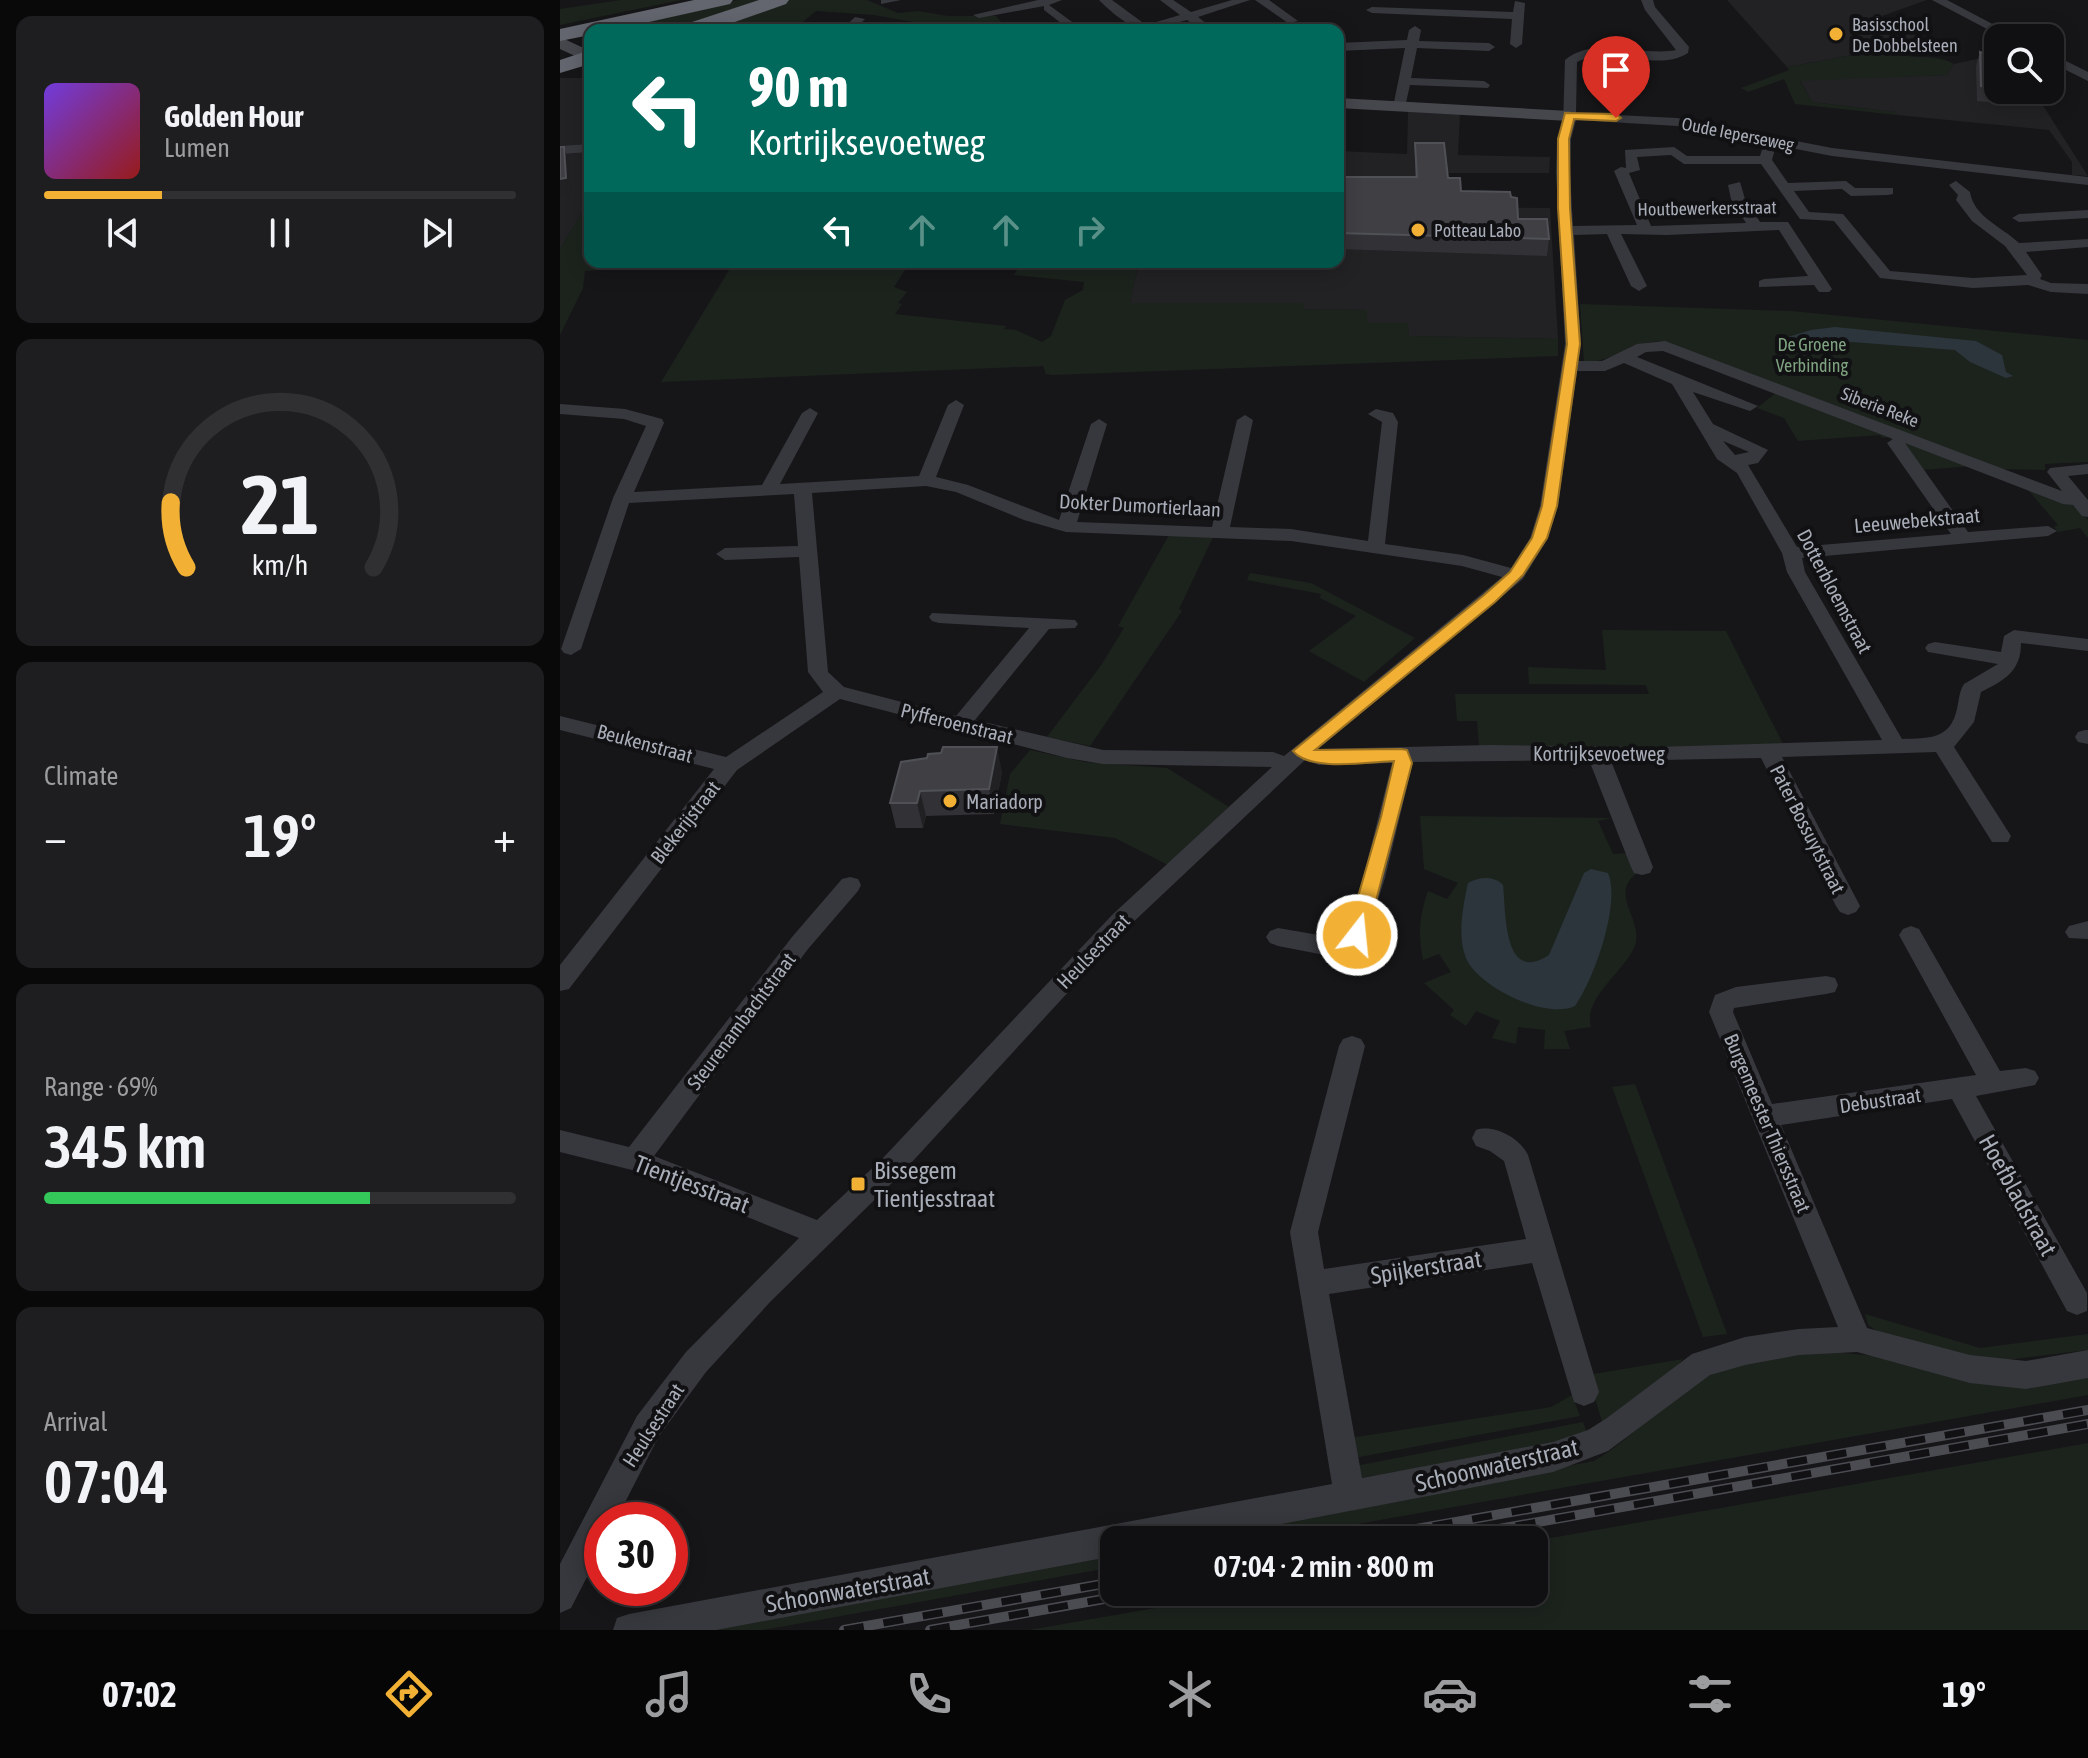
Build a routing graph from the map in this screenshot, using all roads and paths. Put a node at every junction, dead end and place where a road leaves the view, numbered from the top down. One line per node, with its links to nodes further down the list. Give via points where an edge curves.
1 (698, 0): 18 (highway)
2 (723, 0): 19 (highway)
3 (779, 0): 20 (highway)
4 (1105, 0): 23 (street)
5 (1166, 0): 15 (street)
6 (1244, 0): 15 (street)
7 (1261, 0): 26 (street)
8 (1647, 0): 40 (street, Heulsestraat, via 1683,47 1682,53 1574,57)
9 (1938, 0): 27 (street)
10 (1519, 2): 16 (street)
11 (1052, 4): 14 (street); 22 (street)
12 (1372, 10): 13 (street)
13 (1418, 12): 16 (street); 28 (street)
14 (979, 15)
15 (1188, 16): 24 (street); 25 (street)
16 (1518, 16): 29 (street)
17 (859, 19): 21 (street)
18 (638, 24)
19 (650, 24)
20 (707, 24)
21 (854, 24)
22 (1071, 24)
23 (1136, 24)
24 (1163, 24)
25 (1200, 24)
26 (1293, 24)
27 (1985, 24)
28 (1412, 44): 30 (street); 31 (street); 36 (street)
29 (1516, 44)
30 (1344, 46)
31 (1489, 47)
32 (577, 48): 34 (highway)
33 (2064, 64): 35 (street)
34 (561, 67)
35 (2088, 77)
36 (1404, 81): 37 (street); 39 (street)
37 (1484, 85)
38 (1344, 103): 39 (street, Oude Ieperseweg)
39 (1399, 107): 40 (street, Oude Ieperseweg)
40 (1569, 116): 42 (street, Oude Ieperseweg, via 1677,122); 57 (street, Heulsestraat, via 1563,149)
41 (1621, 137): 45 (street)
42 (1771, 141): 46 (street); 47 (street, Oude Ieperseweg)
43 (584, 148): 44 (street)
44 (560, 150)
45 (1630, 153): 46 (street, via 1674,151 1684,160); 55 (street, via 1627,171)
46 (1765, 160): 50 (street)
47 (2088, 181)
48 (1735, 185): 54 (street)
49 (1956, 185): 59 (street, via 1967,208)
50 (1785, 187): 51 (street, via 1846,185 1851,192); 60 (street, via 1805,216 1838,217 1885,275)
51 (1888, 191)
52 (2088, 214): 53 (street)
53 (2019, 218)
54 (1755, 226): 55 (street, Houtbewerkersstraat); 61 (street, Houtbewerkersstraat, via 1783,225 1821,285)
55 (1645, 229): 56 (street, Houtbewerkersstraat)
56 (1612, 230): 57 (street, Houtbewerkersstraat); 62 (street)
57 (1565, 231): 65 (street, Heulsestraat, via 1574,325)
58 (2088, 243): 59 (street)
59 (2014, 248): 60 (street, via 2035,275)
60 (2031, 280): 63 (street, via 2051,288)
61 (1764, 284)
62 (1639, 286)
63 (2088, 289)
64 (1624, 357): 65 (street, via 1605,366); 66 (street); 82 (street, Siberie Reke, via 1643,347 1665,346)
65 (1570, 366): 91 (street, Heulsestraat, via 1549,506 1539,538)
66 (1678, 381): 68 (street); 74 (street, Dotterbloemstraat)
67 (956, 405): 78 (street)
68 (1750, 406)
69 (560, 409): 81 (street, via 625,414 656,423)
70 (810, 413): 80 (street)
71 (1376, 414): 87 (street, via 1390,422)
72 (1245, 420): 84 (street)
73 (1099, 424): 83 (street)
74 (1707, 428): 76 (street, Dotterbloemstraat); 76 (street, via 1759,450 1752,459)
75 (1896, 443): 86 (street)
76 (1730, 461): 89 (street, Dotterbloemstraat, via 1744,470)
77 (2088, 469): 82 (street, via 2056,472)
78 (926, 481): 79 (street, Dokter Dumortierlaan); 83 (street, Dokter Dumortierlaan, via 952,483)
79 (803, 490): 80 (street, Dokter Dumortierlaan); 88 (street)
80 (767, 492): 81 (street, Dokter Dumortierlaan)
81 (622, 498): 97 (street)
82 (2082, 506)
83 (1066, 527): 84 (street, Dokter Dumortierlaan)
84 (1220, 531): 87 (street, Dokter Dumortierlaan)
85 (2048, 531): 86 (street, Leeuwebekstraat)
86 (1963, 538): 89 (street, Leeuwebekstraat)
87 (1375, 548): 91 (street, Dokter Dumortierlaan, via 1487,565)
88 (808, 551): 90 (street); 99 (street, via 818,672)
89 (1791, 553): 103 (street, Dotterbloemstraat, via 1796,572)
90 (725, 554)
91 (1516, 575): 107 (street, Heulsestraat)
92 (939, 617): 93 (street)
93 (1044, 623): 94 (street); 101 (street)
94 (1068, 624)
95 (2088, 645): 98 (street, via 2017,635 2011,640)
96 (1935, 648): 98 (street)
97 (571, 649)
98 (2011, 660): 102 (street, via 2005,670 1971,689 1966,722)
99 (837, 692): 101 (street, Pyfferoenstraat); 108 (street, Blekerijstraat)
100 (560, 723): 108 (street, Beukenstraat)
101 (961, 723): 107 (street, Pyfferoenstraat, via 1103,757)
102 (1942, 745): 103 (street, Kortrijksevoetweg); 109 (street)
103 (1897, 748): 104 (street, Kortrijksevoetweg)
104 (1768, 751): 105 (street, Kortrijksevoetweg); 112 (street, Pater Bossuytstraat)
105 (1597, 753): 106 (street, Kortrijksevoetweg); 110 (street)
106 (1401, 755): 107 (street, Kortrijksevoetweg); 114 (street, via 1390,817 1351,947)
107 (1294, 758): 125 (street, Heulsestraat, via 1120,921 891,1167)
108 (729, 765): 115 (street, Blekerijstraat)
109 (2000, 836)
110 (1642, 867)
111 (850, 885): 124 (street, Steurenambachtstraat)
112 (1848, 906)
113 (1911, 935): 119 (street)
114 (1278, 937)
115 (560, 982)
116 (1826, 985): 121 (street, Burgemeester Thiersstraat, via 1724,1002 1721,1012)
117 (1352, 1046): 127 (street, via 1304,1232)
118 (2026, 1078): 119 (street, Debustraat)
119 (1993, 1083): 120 (street, Debustraat)
120 (1959, 1089): 121 (street, Debustraat); 128 (street, Hoefbladstraat)
121 (1767, 1116): 129 (street, Burgemeester Thiersstraat)
122 (1485, 1138): 126 (street, via 1515,1155)
123 (560, 1141): 124 (street, Tientjesstraat)
124 (635, 1160): 125 (street, Tientjesstraat)
125 (821, 1234): 135 (street, Heulsestraat, via 670,1394 623,1472)
126 (1541, 1249): 127 (street, Spijkerstraat); 131 (street)
127 (1311, 1284): 132 (street)
128 (2077, 1302)
129 (1857, 1339): 130 (street, Schoonwaterstraat, via 1970,1369 2026,1375); 132 (street, Schoonwaterstraat, via 1785,1344 1702,1364 1618,1428 1575,1450)
130 (2088, 1364)
131 (1584, 1392)
132 (1350, 1497): 133 (street, Schoonwaterstraat)
133 (1192, 1526)
134 (1100, 1543): 136 (street, Schoonwaterstraat)
135 (560, 1597)
136 (629, 1630)

